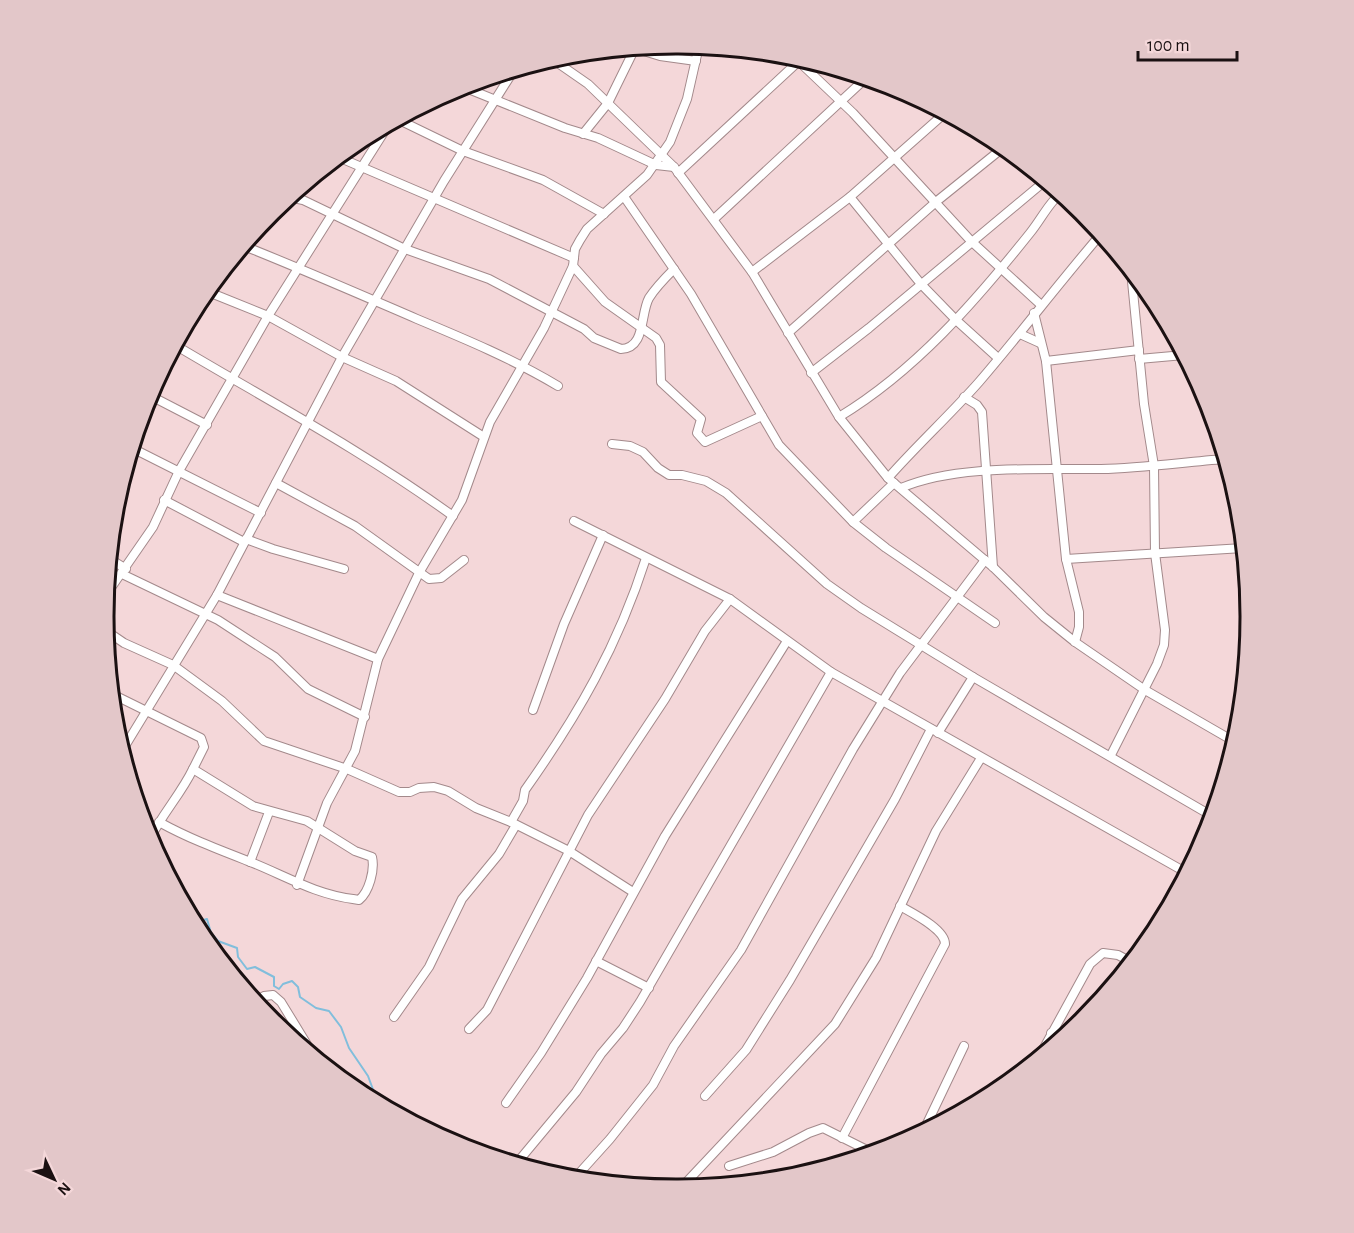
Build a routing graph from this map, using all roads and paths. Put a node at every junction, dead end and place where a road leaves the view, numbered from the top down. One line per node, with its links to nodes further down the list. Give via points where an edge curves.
1 (656, 55): 4 (street)
2 (697, 55): 4 (street)
3 (631, 56): 13 (street)
4 (696, 61): 20 (street, via 678,127)
5 (789, 65): 25 (street)
6 (562, 66): 13 (street)
7 (809, 70): 12 (street)
8 (507, 81): 11 (street)
9 (859, 84): 12 (street)
10 (476, 92): 11 (street)
11 (494, 99): 16 (street); 18 (street)
12 (839, 101): 21 (street); 35 (street)
13 (608, 103): 16 (street); 20 (street)
14 (938, 119): 21 (street)
15 (406, 124): 18 (street)
16 (583, 134): 23 (street)
17 (378, 140): 24 (street)
18 (463, 151): 29 (street); 34 (street, via 543,180)
19 (996, 153): 31 (street)
20 (662, 155): 23 (street); 25 (street)
21 (893, 158): 27 (street); 31 (street)
22 (347, 161): 24 (street)
23 (656, 165): 25 (street); 28 (street)
24 (361, 167): 29 (street); 33 (street)
25 (676, 170): 35 (street)
26 (1039, 186): 37 (street)
27 (850, 197): 38 (street); 45 (street)
28 (625, 198): 34 (street); 43 (street)
29 (435, 199): 40 (street); 41 (street)
30 (299, 201): 33 (street)
31 (937, 201): 37 (street); 38 (street)
32 (1055, 201): 44 (street)
33 (332, 214): 40 (street); 42 (street)
34 (604, 214): 41 (street, via 587,229 575,249)
35 (714, 219): 45 (street)
36 (1095, 241): 50 (street)
37 (971, 242): 44 (street); 46 (street)
38 (889, 243): 46 (street); 56 (street)
39 (252, 249): 42 (street)
40 (405, 249): 49 (street); 51 (street, via 489,279)
41 (573, 262): 51 (street); 55 (street, via 605,302)
42 (299, 267): 49 (street); 53 (street)
43 (674, 268): 55 (street, via 649,299); 72 (street)
44 (1001, 270): 50 (street); 54 (street)
45 (752, 272): 56 (street)
46 (921, 284): 54 (street); 67 (street)
47 (1135, 290): 60 (street)
48 (216, 295): 53 (street)
49 (376, 301): 62 (street); 66 (street)
50 (1040, 304): 52 (street)
51 (550, 311): 55 (street, via 594,338 621,349 633,345); 66 (street)
52 (1034, 313): 57 (street); 58 (street)
53 (268, 316): 62 (street); 68 (street)
54 (956, 321): 63 (street); 73 (street, via 885,386)
55 (642, 327): 72 (street, via 660,345 661,382 701,419 697,434 705,442)
56 (788, 333): 67 (street)
57 (1020, 334): 58 (street); 63 (street)
58 (1040, 343): 65 (street)
59 (182, 350): 68 (street)
60 (1139, 350): 64 (street); 65 (street)
61 (1175, 356): 64 (street)
62 (342, 357): 74 (street); 76 (street, via 396,381)
63 (998, 358): 70 (street)
64 (1139, 359): 80 (street)
65 (1046, 362): 81 (street)
66 (522, 365): 69 (street); 76 (street)
67 (811, 373): 73 (street)
68 (232, 380): 74 (street); 75 (street)
69 (558, 386)
70 (964, 397): 83 (street, via 982,412); 85 (street)
71 (158, 400): 75 (street)
72 (762, 416): 90 (street, via 779,445)
73 (839, 417): 85 (street)
74 (307, 421): 84 (street); 88 (street)
75 (207, 425): 82 (street)
76 (484, 437): 88 (street, via 468,486)
77 (612, 444): 112 (street, via 643,452 669,475 706,481 726,493 827,584)
78 (140, 452): 82 (street)
79 (1217, 460): 80 (street)
80 (1154, 466): 81 (street); 94 (street)
81 (1056, 468): 83 (street); 96 (street)
82 (179, 471): 86 (street); 87 (street)
83 (987, 471): 85 (street); 100 (street)
84 (276, 483): 87 (street); 103 (street, via 356,526)
85 (894, 483): 90 (street); 98 (street)
86 (164, 500): 92 (street); 102 (street, via 153,527)
87 (261, 513): 92 (street)
88 (453, 516): 103 (street)
89 (574, 521): 91 (street)
90 (853, 522): 106 (street)
91 (603, 535): 95 (street); 121 (street, via 564,624)
92 (245, 540): 101 (street); 105 (street)
93 (1235, 548): 94 (street)
94 (1155, 553): 96 (street); 118 (street, via 1166,630 1164,645)
95 (646, 558): 107 (street); 134 (street, via 611,651 570,724 525,790)
96 (1066, 559): 113 (street, via 1079,612)
97 (464, 560): 103 (street, via 441,578 429,579)
98 (985, 560): 100 (street); 106 (street)
99 (117, 565): 102 (street)
100 (993, 567): 113 (street)
101 (344, 569)
102 (124, 571): 104 (street); 108 (street)
103 (418, 573): 114 (street)
104 (116, 582)
105 (217, 595): 108 (street); 114 (street)
106 (955, 596): 109 (street); 112 (street)
107 (730, 599): 111 (street); 137 (street, via 687,660)
108 (204, 614): 115 (street); 123 (street, via 275,657 308,689)
109 (995, 623)
110 (115, 637): 115 (street)
111 (787, 641): 116 (street); 141 (street)
112 (921, 642): 117 (street); 120 (street)
113 (1075, 642): 118 (street)
114 (378, 659): 123 (street)
115 (173, 665): 122 (street); 130 (street, via 222,701 264,741)
116 (831, 672): 120 (street); 145 (street)
117 (973, 677): 124 (street); 127 (street)
118 (1145, 690): 125 (street); 127 (street)
119 (120, 698): 122 (street)
120 (882, 702): 124 (street); 160 (street, via 741,950 674,1046 653,1085)
121 (533, 710)
122 (148, 712): 126 (street); 129 (street, via 201,738 204,747)
123 (365, 717): 130 (street)
124 (934, 731): 128 (street); 153 (street, via 790,980 746,1050)
125 (1226, 737)
126 (128, 740)
127 (1111, 755): 132 (street)
128 (981, 758): 139 (street); 142 (street, via 936,831)
129 (193, 769): 131 (street, via 244,801); 133 (street)
130 (347, 769): 134 (street, via 399,792 434,787 448,791 476,808); 135 (street, via 327,802)
131 (270, 812): 135 (street); 138 (street)
132 (1205, 812)
133 (159, 822): 136 (street); 138 (street, via 195,842)
134 (514, 823): 137 (street); 147 (street, via 499,854 462,899 429,967)
135 (318, 827): 140 (street); 140 (street, via 355,851 372,857 366,892 359,900)
136 (156, 828)
137 (569, 850): 141 (street); 148 (street, via 487,1010)
138 (250, 862): 140 (street)
139 (1179, 869)
140 (297, 885)
141 (633, 892): 144 (street)
142 (900, 906): 156 (street, via 925,920 943,936 945,944); 161 (street, via 876,958 835,1024)
143 (1124, 958): 149 (street, via 1103,954 1090,964)
144 (596, 961): 145 (street); 154 (street)
145 (649, 988): 158 (street, via 576,1092)
146 (263, 997): 150 (street, via 273,995 281,1002)
147 (394, 1017)
148 (468, 1029)
149 (1051, 1033): 151 (street)
150 (300, 1034)
151 (1048, 1039)
152 (964, 1046): 155 (street)
153 (705, 1096)
154 (506, 1103)
155 (928, 1120)
156 (842, 1138): 157 (street); 159 (street, via 823,1128 773,1152)
157 (862, 1148)
158 (522, 1157)
159 (729, 1166)
160 (582, 1170)
161 (690, 1179)

